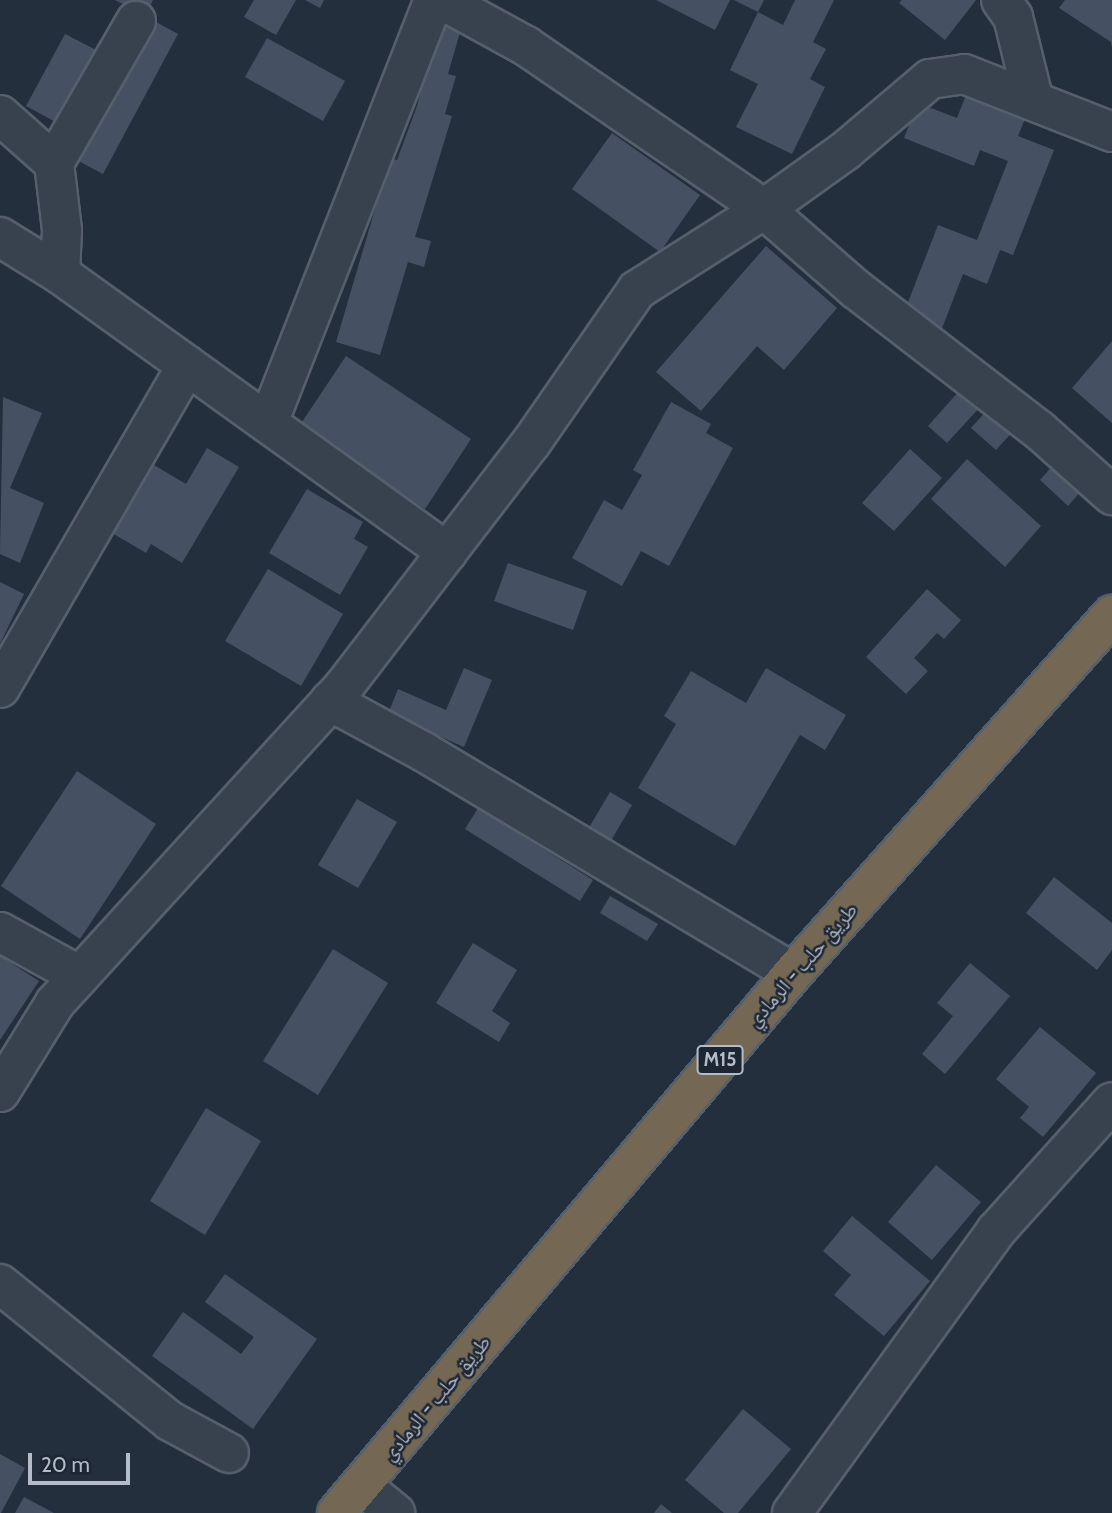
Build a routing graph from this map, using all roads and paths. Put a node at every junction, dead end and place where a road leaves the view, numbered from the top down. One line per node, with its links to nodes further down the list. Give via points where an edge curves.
1 (434, 0): 13 (street)
2 (442, 0): 9 (street, via 526,46)
3 (1001, 0): 5 (street, via 1013,17)
4 (136, 21): 8 (street)
5 (1033, 98): 7 (street); 9 (street, via 964,74 930,79 845,151)
6 (0, 115): 8 (street)
7 (1112, 132)
8 (54, 163): 11 (street, via 62,230)
9 (764, 209): 14 (street, via 858,290 1039,430); 15 (street, via 637,290 531,443)
10 (0, 237): 11 (street)
11 (60, 274): 12 (street)
12 (187, 365): 13 (street); 17 (street)
13 (268, 423): 15 (street)
14 (1112, 495)
15 (447, 552): 18 (street)
16 (1112, 615): 20 (highway, طريق حلب - الرمادي / M15)
17 (0, 688)
18 (330, 701): 20 (street, via 424,752); 21 (street)
19 (0, 932): 21 (street)
20 (793, 973): 26 (highway, طريق حلب - الرمادي / M15)
21 (80, 976): 22 (street, via 55,1003)
22 (0, 1092)
23 (1112, 1102): 28 (street, via 996,1231)
24 (0, 1284): 25 (street, via 170,1421)
25 (229, 1453)
26 (349, 1499): 27 (street)
27 (395, 1513)
28 (792, 1513)

